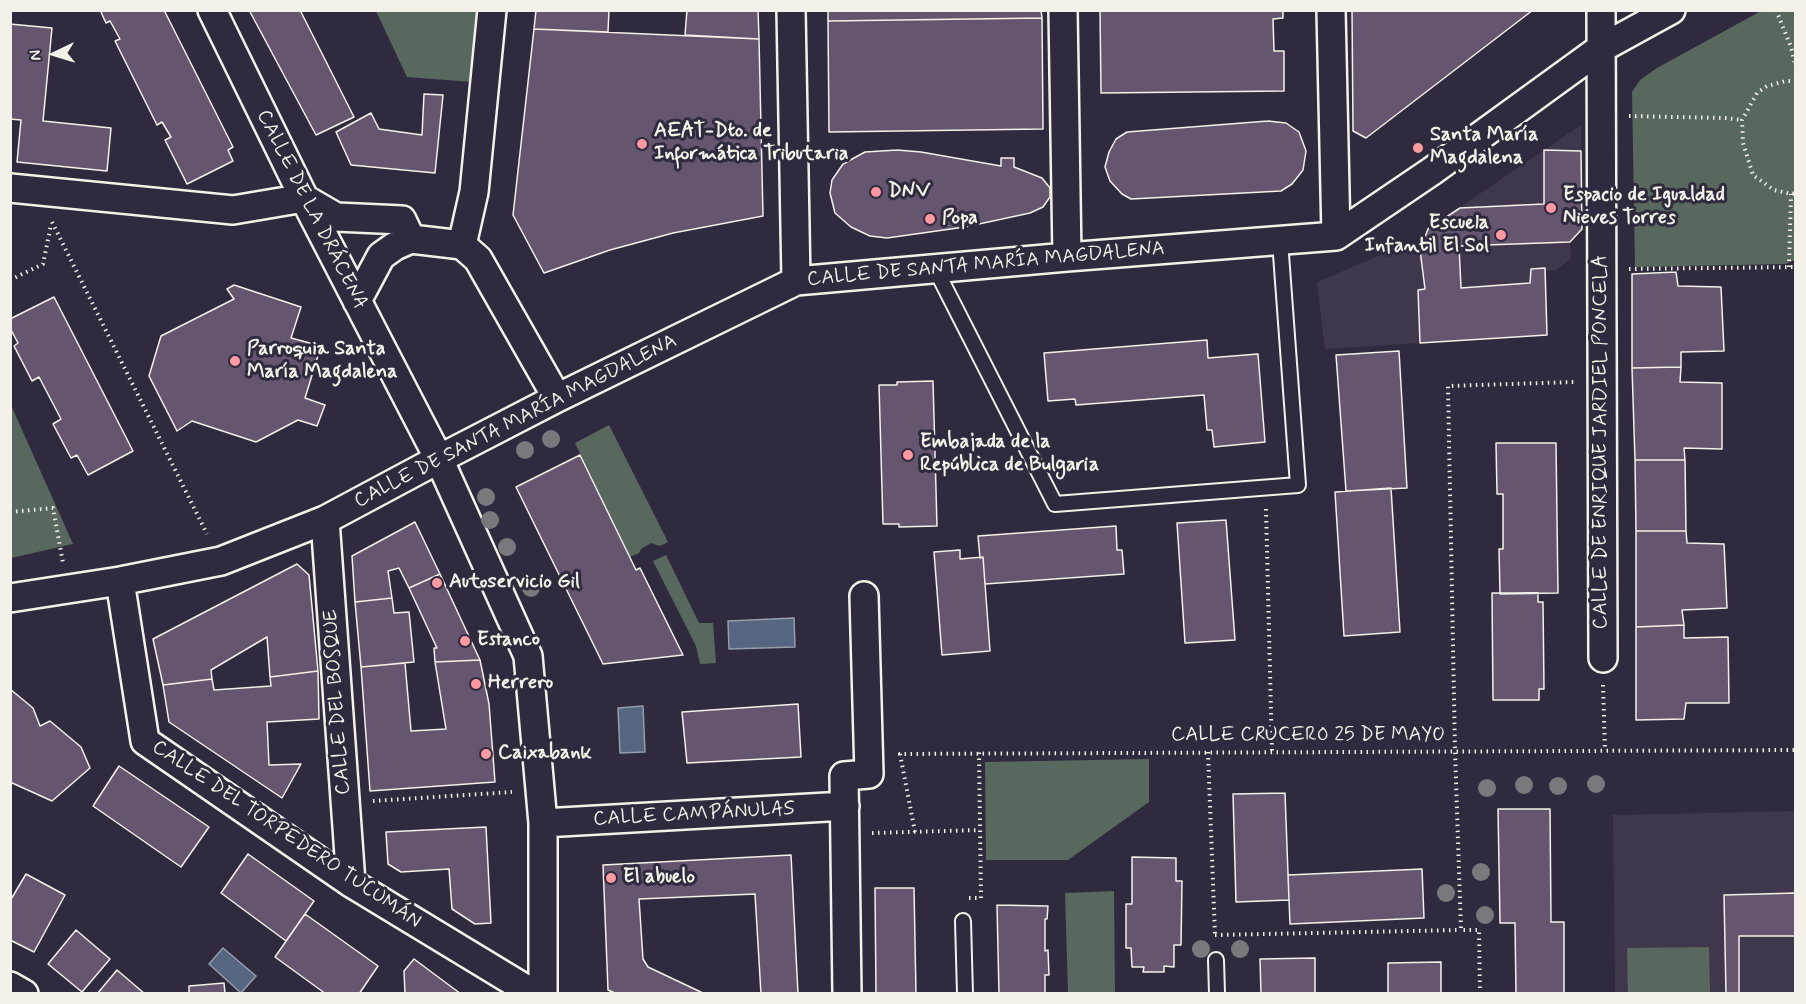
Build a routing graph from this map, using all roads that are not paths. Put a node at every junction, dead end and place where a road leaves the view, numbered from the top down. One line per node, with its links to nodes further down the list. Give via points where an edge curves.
1 (212, 10): 10 (street, CALLE DE LA DRÁCENA)
2 (492, 10): 14 (street, via 474,192)
3 (791, 10): 17 (street)
4 (1063, 10): 15 (street)
5 (1331, 10): 11 (street)
6 (1601, 10): 8 (street, CALLE DE ENRIQUE JARDIEL PONCELA)
7 (1671, 10): 8 (street, CALLE DE SANTA MARÍA MAGDALENA)
8 (1600, 49): 11 (street, CALLE DE SANTA MARÍA MAGDALENA); 25 (street, CALLE DE ENRIQUE JARDIEL PONCELA)
9 (10, 188): 10 (street, via 233,210)
10 (304, 198): 12 (street, via 336,218 402,220); 18 (street, CALLE DE LA DRÁCENA)
11 (1336, 236): 13 (street, CALLE DE SANTA MARÍA MAGDALENA)
12 (411, 239): 14 (street); 18 (street, via 381,256)
13 (1280, 241): 15 (street, CALLE DE SANTA MARÍA MAGDALENA); 16 (lane, via 1298,484 1266,487 1055,504)
14 (462, 245): 19 (street, via 478,259)
15 (1067, 257): 16 (street, CALLE DE SANTA MARÍA MAGDALENA)
16 (936, 270): 17 (street, CALLE DE SANTA MARÍA MAGDALENA)
17 (796, 281): 19 (street, CALLE DE SANTA MARÍA MAGDALENA)
18 (357, 301): 20 (street, CALLE DE LA DRÁCENA)
19 (557, 398): 20 (street, CALLE DE SANTA MARÍA MAGDALENA)
20 (439, 459): 21 (street, CALLE DE SANTA MARÍA MAGDALENA); 27 (street, CALLE DE LA DRÁCENA, via 528,656)
21 (325, 520): 22 (street, CALLE DE SANTA MARÍA MAGDALENA, via 221,561); 28 (street, CALLE DEL BOSQUE)
22 (120, 581): 24 (street, CALLE DE SANTA MARÍA MAGDALENA); 28 (street, CALLE DEL TORPEDERO TUCUMÁN, via 145,741)
23 (864, 596): 26 (street, via 869,774 844,776)
24 (10, 598)
25 (1603, 658)
26 (845, 806): 27 (street, CALLE CAMPÁNULAS); 35 (street)
27 (543, 823): 34 (street, CALLE DE LA DRÁCENA)
28 (351, 883): 33 (street, CALLE DEL TORPEDERO TUCUMÁN)
29 (963, 921): 36 (lane)
30 (1216, 960): 37 (lane)
31 (10, 986): 32 (street)
32 (24, 993)
33 (534, 993)
34 (543, 993)
35 (846, 993)
36 (965, 993)
37 (1216, 993)

